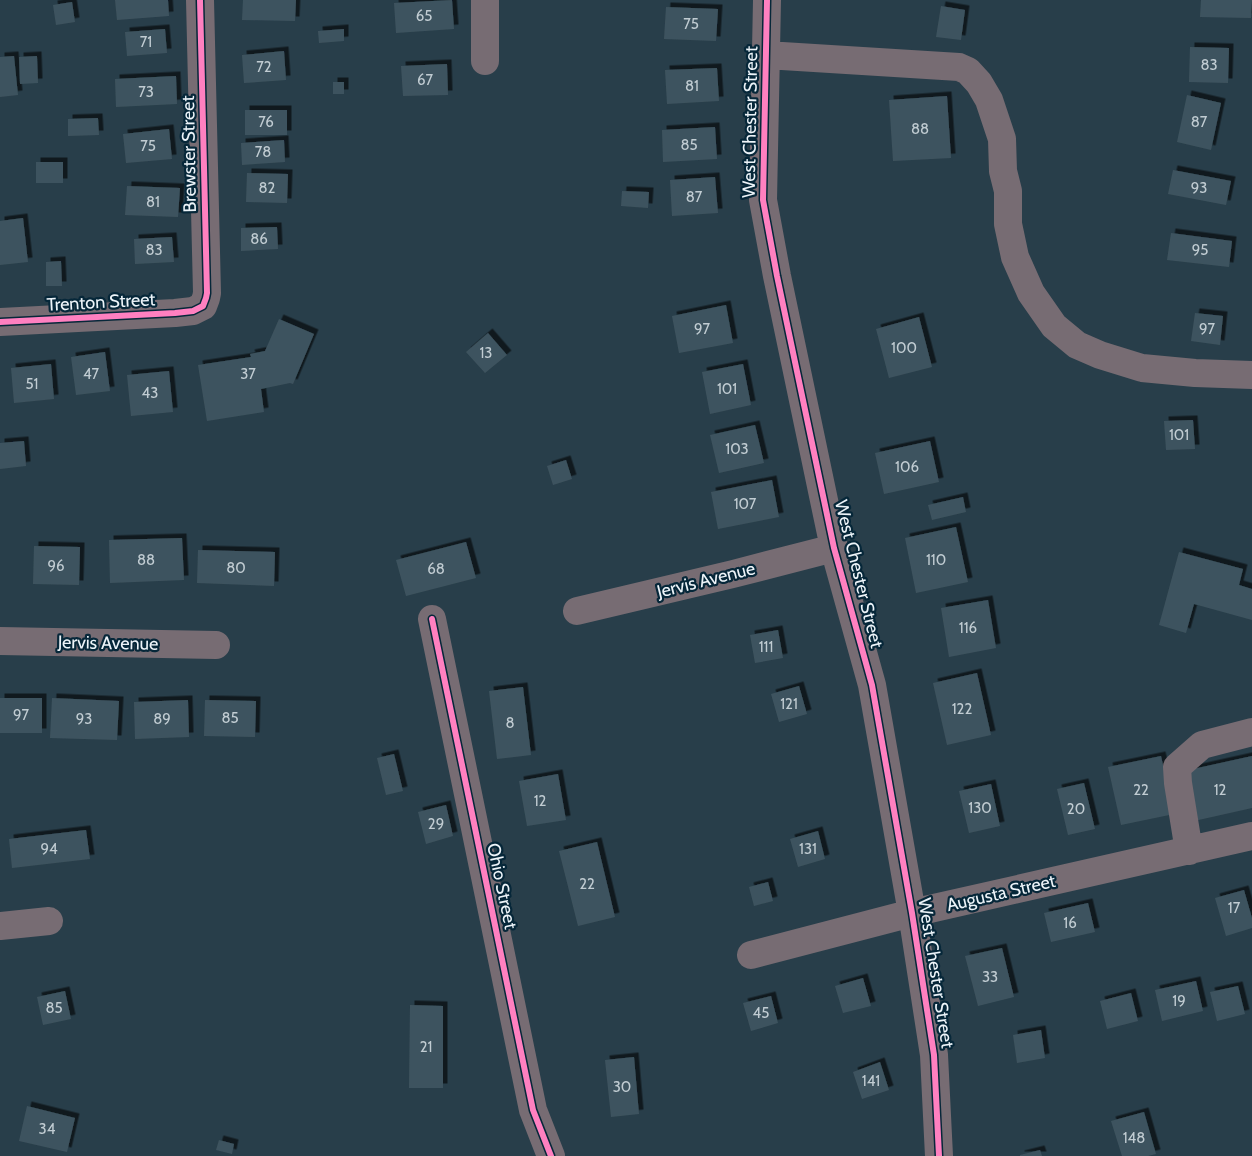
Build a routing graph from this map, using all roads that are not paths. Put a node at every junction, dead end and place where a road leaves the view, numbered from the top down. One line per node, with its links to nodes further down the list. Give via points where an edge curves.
1 (200, 0): 6 (street, Brewster Street, via 207,293)
2 (485, 0): 5 (street)
3 (767, 0): 4 (street, West Chester Street)
4 (766, 55): 8 (street, via 959,67 968,72 989,100 1002,139 1008,224 1015,257 1031,293 1054,326 1076,345 1142,368); 9 (street, West Chester Street, via 763,200)
5 (485, 61)
6 (203, 306): 7 (street, Trenton Street, via 193,311 174,313)
7 (0, 322)
8 (1252, 375)
9 (834, 548): 10 (street, Jervis Avenue); 17 (street, West Chester Street, via 872,685)
10 (577, 611)
11 (432, 619): 21 (street, Ohio Street, via 533,1110)
12 (0, 641): 13 (street, Jervis Avenue)
13 (216, 645)
14 (1252, 732): 16 (street, via 1202,745 1177,767)
15 (1252, 836): 16 (street, Augusta Street)
16 (1189, 851): 17 (street, Augusta Street)
17 (912, 914): 20 (street, Augusta Street); 22 (street, West Chester Street, via 934,1055)
18 (49, 921): 19 (street)
19 (0, 926)
20 (751, 955)
21 (551, 1156)
22 (939, 1156)

